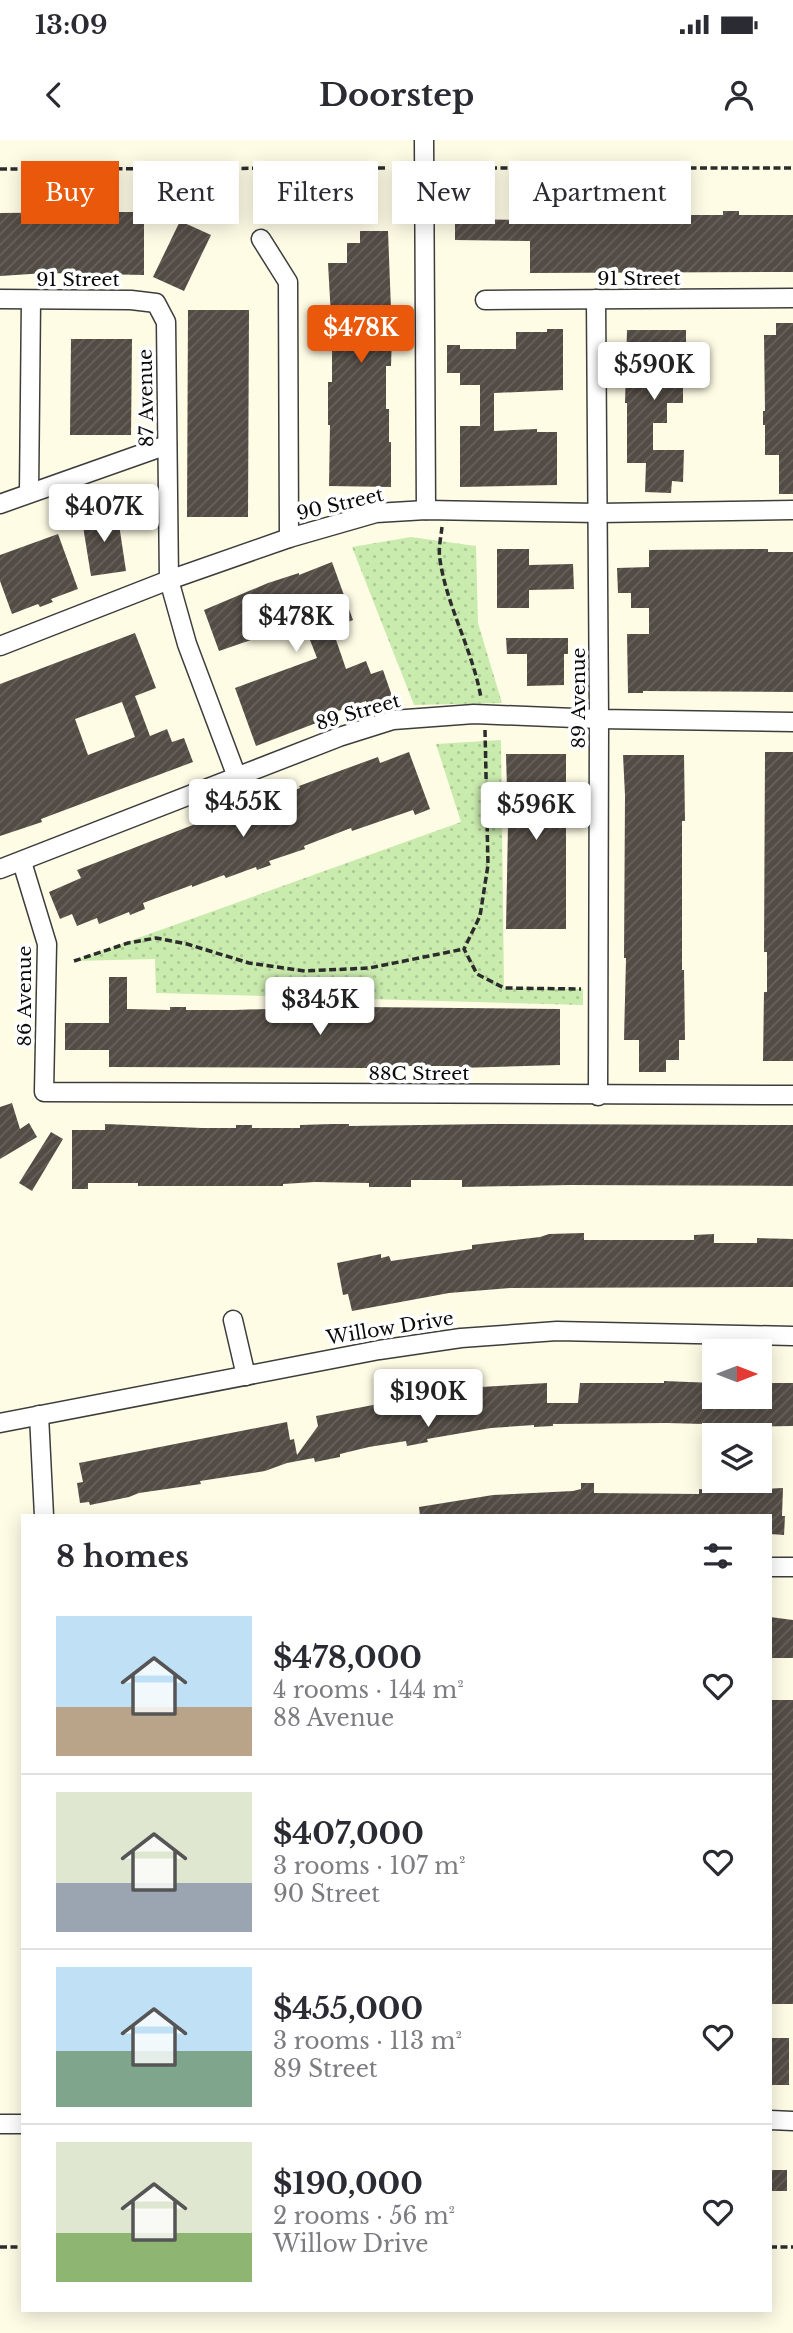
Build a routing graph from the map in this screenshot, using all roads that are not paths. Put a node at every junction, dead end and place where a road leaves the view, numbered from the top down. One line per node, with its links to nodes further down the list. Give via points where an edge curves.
1 (424, 140): 12 (street)
2 (261, 239): 15 (street, via 288,282)
3 (793, 298): 5 (street, 91 Street)
4 (0, 299): 6 (street, 91 Street)
5 (596, 299): 7 (street, 91 Street); 14 (street, 89 Avenue)
6 (31, 300): 8 (street, 91 Street); 10 (street)
7 (485, 300)
8 (156, 303): 9 (street, 87 Avenue, via 166,322)
9 (167, 445): 10 (street); 16 (street, 87 Avenue)
10 (29, 493): 11 (street)
11 (0, 505)
12 (425, 510): 14 (street, 90 Street); 15 (street, 90 Street, via 376,513)
13 (793, 510): 14 (street, 90 Street)
14 (598, 513): 18 (street, 89 Avenue)
15 (289, 538): 16 (street, 90 Street)
16 (169, 580): 17 (street, 90 Street); 20 (street, 87 Avenue, via 187,644)
17 (0, 646)
18 (599, 719): 19 (street, 89 Street); 20 (street, 89 Street, via 484,714 393,720); 25 (street, 89 Avenue)
19 (793, 722)
20 (237, 776): 21 (street, 89 Street)
21 (22, 862): 22 (street, 89 Street); 23 (street, 86 Avenue, via 47,944)
22 (0, 869)
23 (44, 1092): 25 (street, 88C Street)
24 (793, 1095): 25 (street, 88C Street)
25 (598, 1096)
26 (233, 1321): 28 (street)
27 (793, 1336): 28 (street, Willow Drive, via 557,1331 461,1338)
28 (246, 1376): 29 (street, Willow Drive)
29 (39, 1415): 30 (street, Willow Drive); 31 (street)
30 (0, 1423)
31 (44, 1514)
32 (772, 1567): 33 (street)
33 (793, 1567)
34 (772, 2120): 35 (street)
35 (793, 2121)
36 (0, 2124): 37 (street)
37 (21, 2124)

